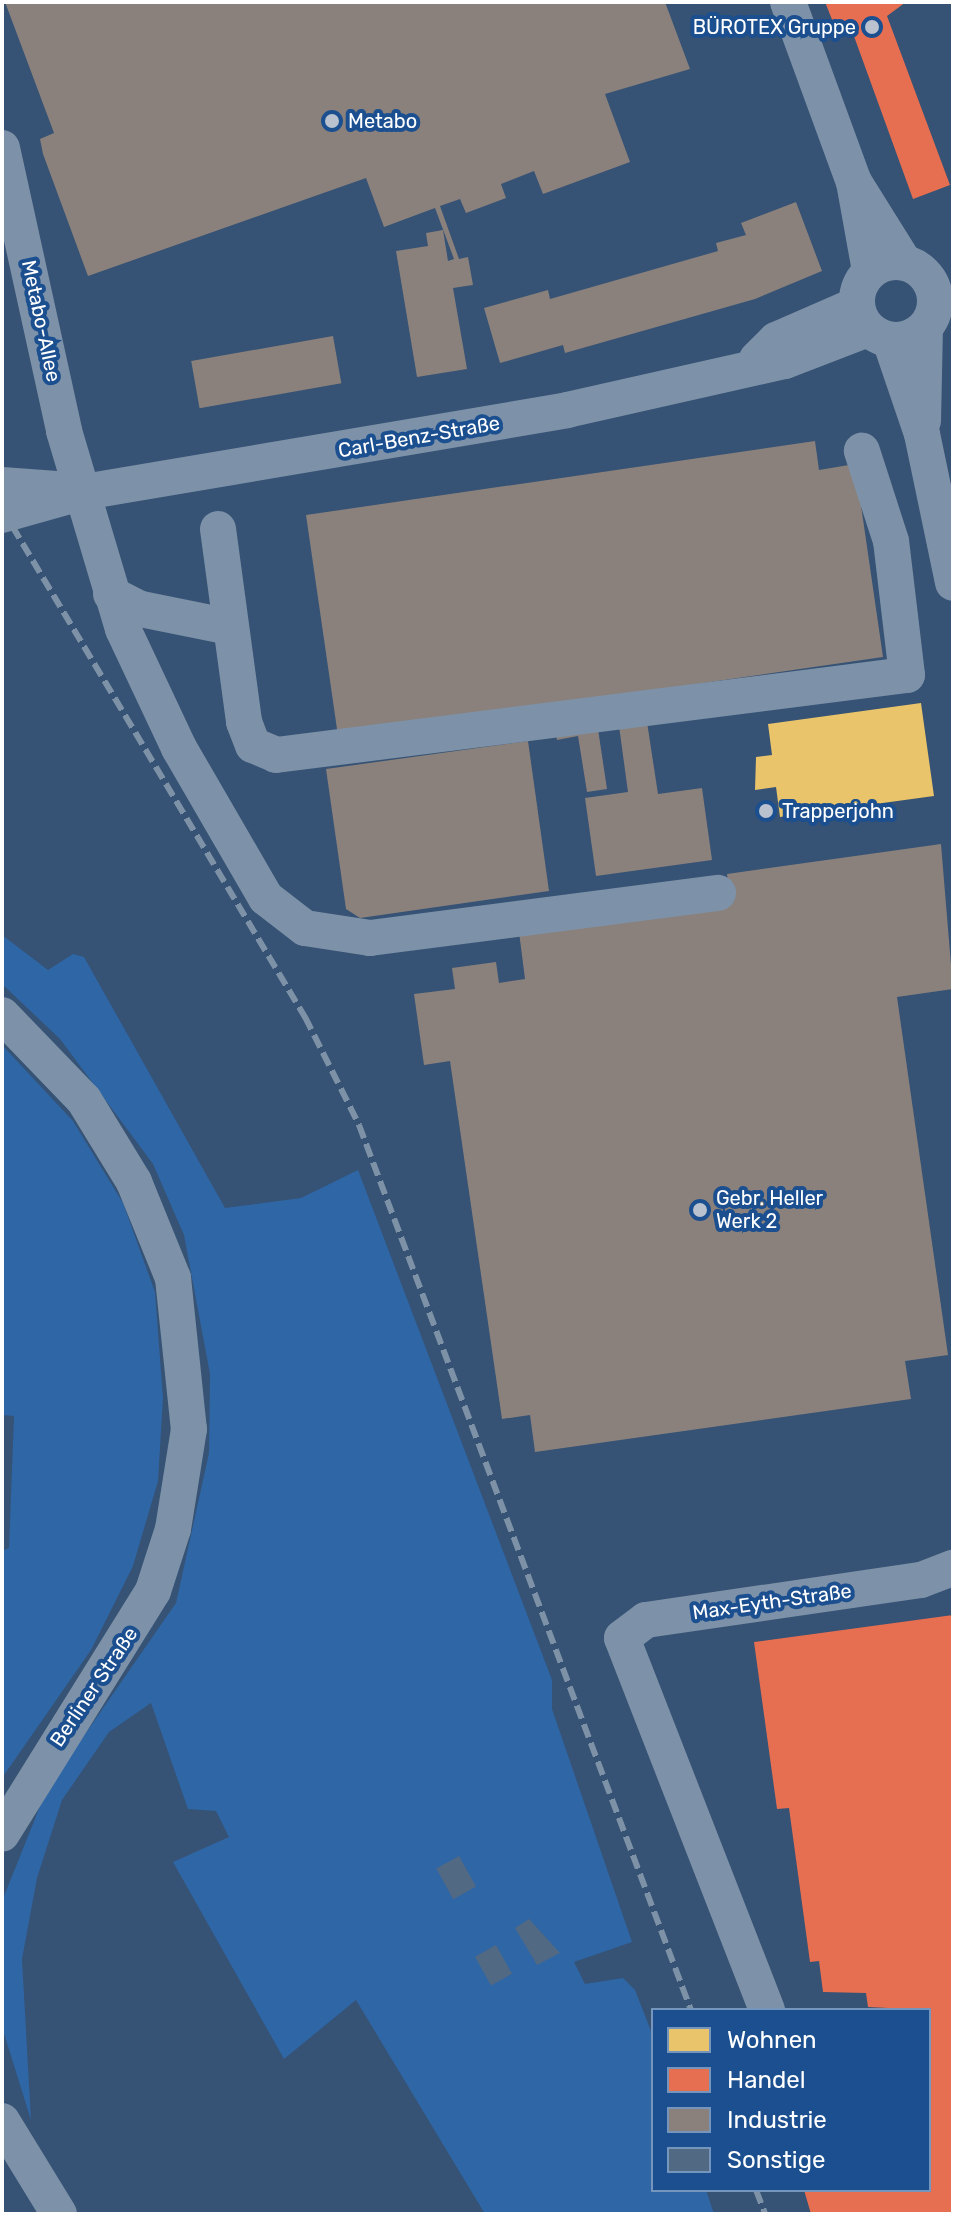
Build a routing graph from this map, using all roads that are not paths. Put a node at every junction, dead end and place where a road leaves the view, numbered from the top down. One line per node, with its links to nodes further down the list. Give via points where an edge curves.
1 (788, 2): 3 (street, via 854,182)
2 (2, 148): 8 (street, Metabo-Allee)
3 (924, 285): 4 (street); 4 (street, Carl-Benz-Straße); 5 (street)
4 (871, 325): 5 (street); 8 (street, Carl-Benz-Straße, via 776,340 750,365 451,433)
5 (922, 434): 11 (street)
6 (862, 451): 13 (street, via 891,541 907,675 276,755 253,745 244,722)
7 (2, 485): 8 (street)
8 (84, 492): 9 (street); 12 (street, Metabo-Allee)
9 (2, 515)
10 (218, 529): 13 (street)
11 (953, 583)
12 (111, 594): 13 (street, via 141,609); 14 (street, Metabo-Allee, via 179,748 258,885 305,928 370,938)
13 (230, 627)
14 (718, 893)
15 (2, 1015): 17 (street, Berliner Straße, via 84,1100 154,1226 180,1315 189,1429 175,1518 153,1591)
16 (953, 1568): 18 (street, Max-Eyth-Straße, via 921,1580 646,1620 622,1638 625,1663)
17 (2, 1834)
18 (766, 2008)
19 (2, 2121): 20 (street)
20 (59, 2214)

